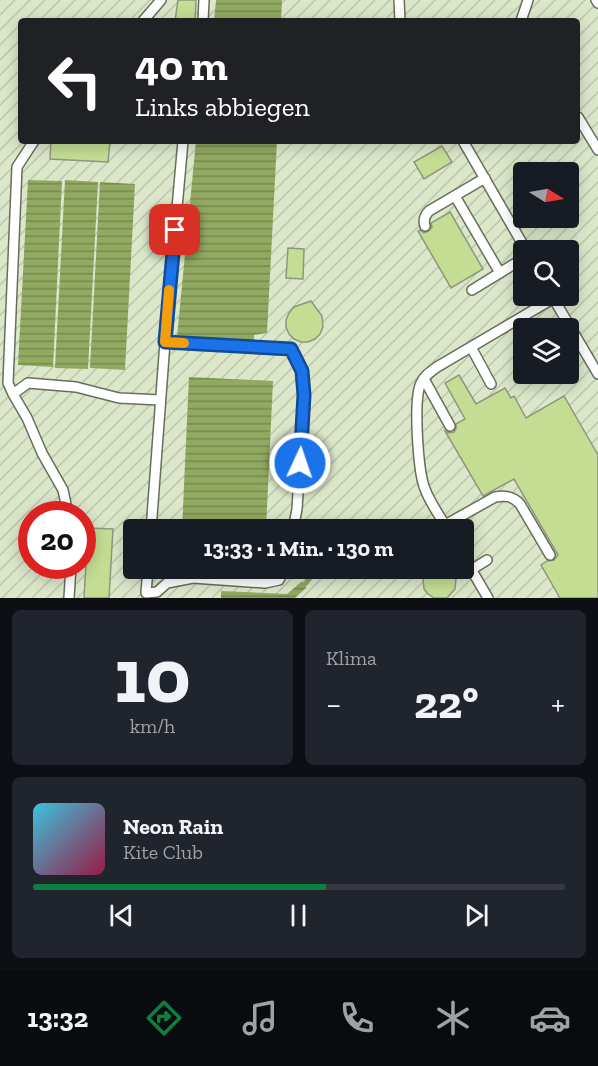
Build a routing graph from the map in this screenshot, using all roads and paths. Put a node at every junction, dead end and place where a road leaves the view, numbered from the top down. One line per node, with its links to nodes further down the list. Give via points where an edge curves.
1 (161, 0): 5 (lane)
2 (204, 0): 6 (lane)
3 (399, 0): 7 (lane)
4 (528, 0): 8 (lane)
5 (146, 18)
6 (203, 18)
7 (399, 18)
8 (522, 18)
9 (580, 120): 13 (lane)
10 (32, 144): 32 (lane, via 17,167 8,383)
11 (183, 144): 26 (lane)
12 (465, 144): 14 (lane)
13 (598, 150)
14 (485, 178): 15 (lane); 20 (lane)
15 (455, 196): 16 (lane); 18 (lane, via 429,211)
16 (466, 216): 17 (lane); 19 (lane)
17 (457, 222)
18 (425, 226)
19 (478, 235): 21 (lane); 23 (lane)
20 (520, 240)
21 (468, 241)
22 (513, 265): 23 (lane)
23 (500, 273): 24 (lane)
24 (472, 290)
25 (538, 306): 28 (lane)
26 (165, 342): 33 (lane); 37 (lane, via 291,349 302,371 304,395)
27 (579, 342): 29 (lane)
28 (471, 347): 30 (lane); 31 (lane)
29 (598, 374)
30 (424, 379): 34 (lane); 38 (lane, via 416,406 420,473 424,489)
31 (491, 384)
32 (13, 394): 33 (lane, via 28,383 76,387 120,398); 35 (lane)
33 (160, 400): 36 (lane)
34 (450, 426)
35 (65, 501)
36 (152, 519)
37 (295, 519)
38 (441, 519)
39 (459, 519): 40 (lane, via 495,497 509,496 520,504)
40 (542, 540): 41 (lane); 42 (lane)
41 (532, 544)
42 (550, 555)
43 (487, 560): 44 (lane)
44 (474, 568)
45 (474, 575): 53 (lane)
46 (70, 579): 52 (lane)
47 (147, 579): 51 (lane)
48 (189, 579): 51 (lane, via 167,584)
49 (208, 579): 50 (lane, via 266,583)
50 (279, 579)
51 (146, 596)
52 (69, 598)
53 (488, 598)

